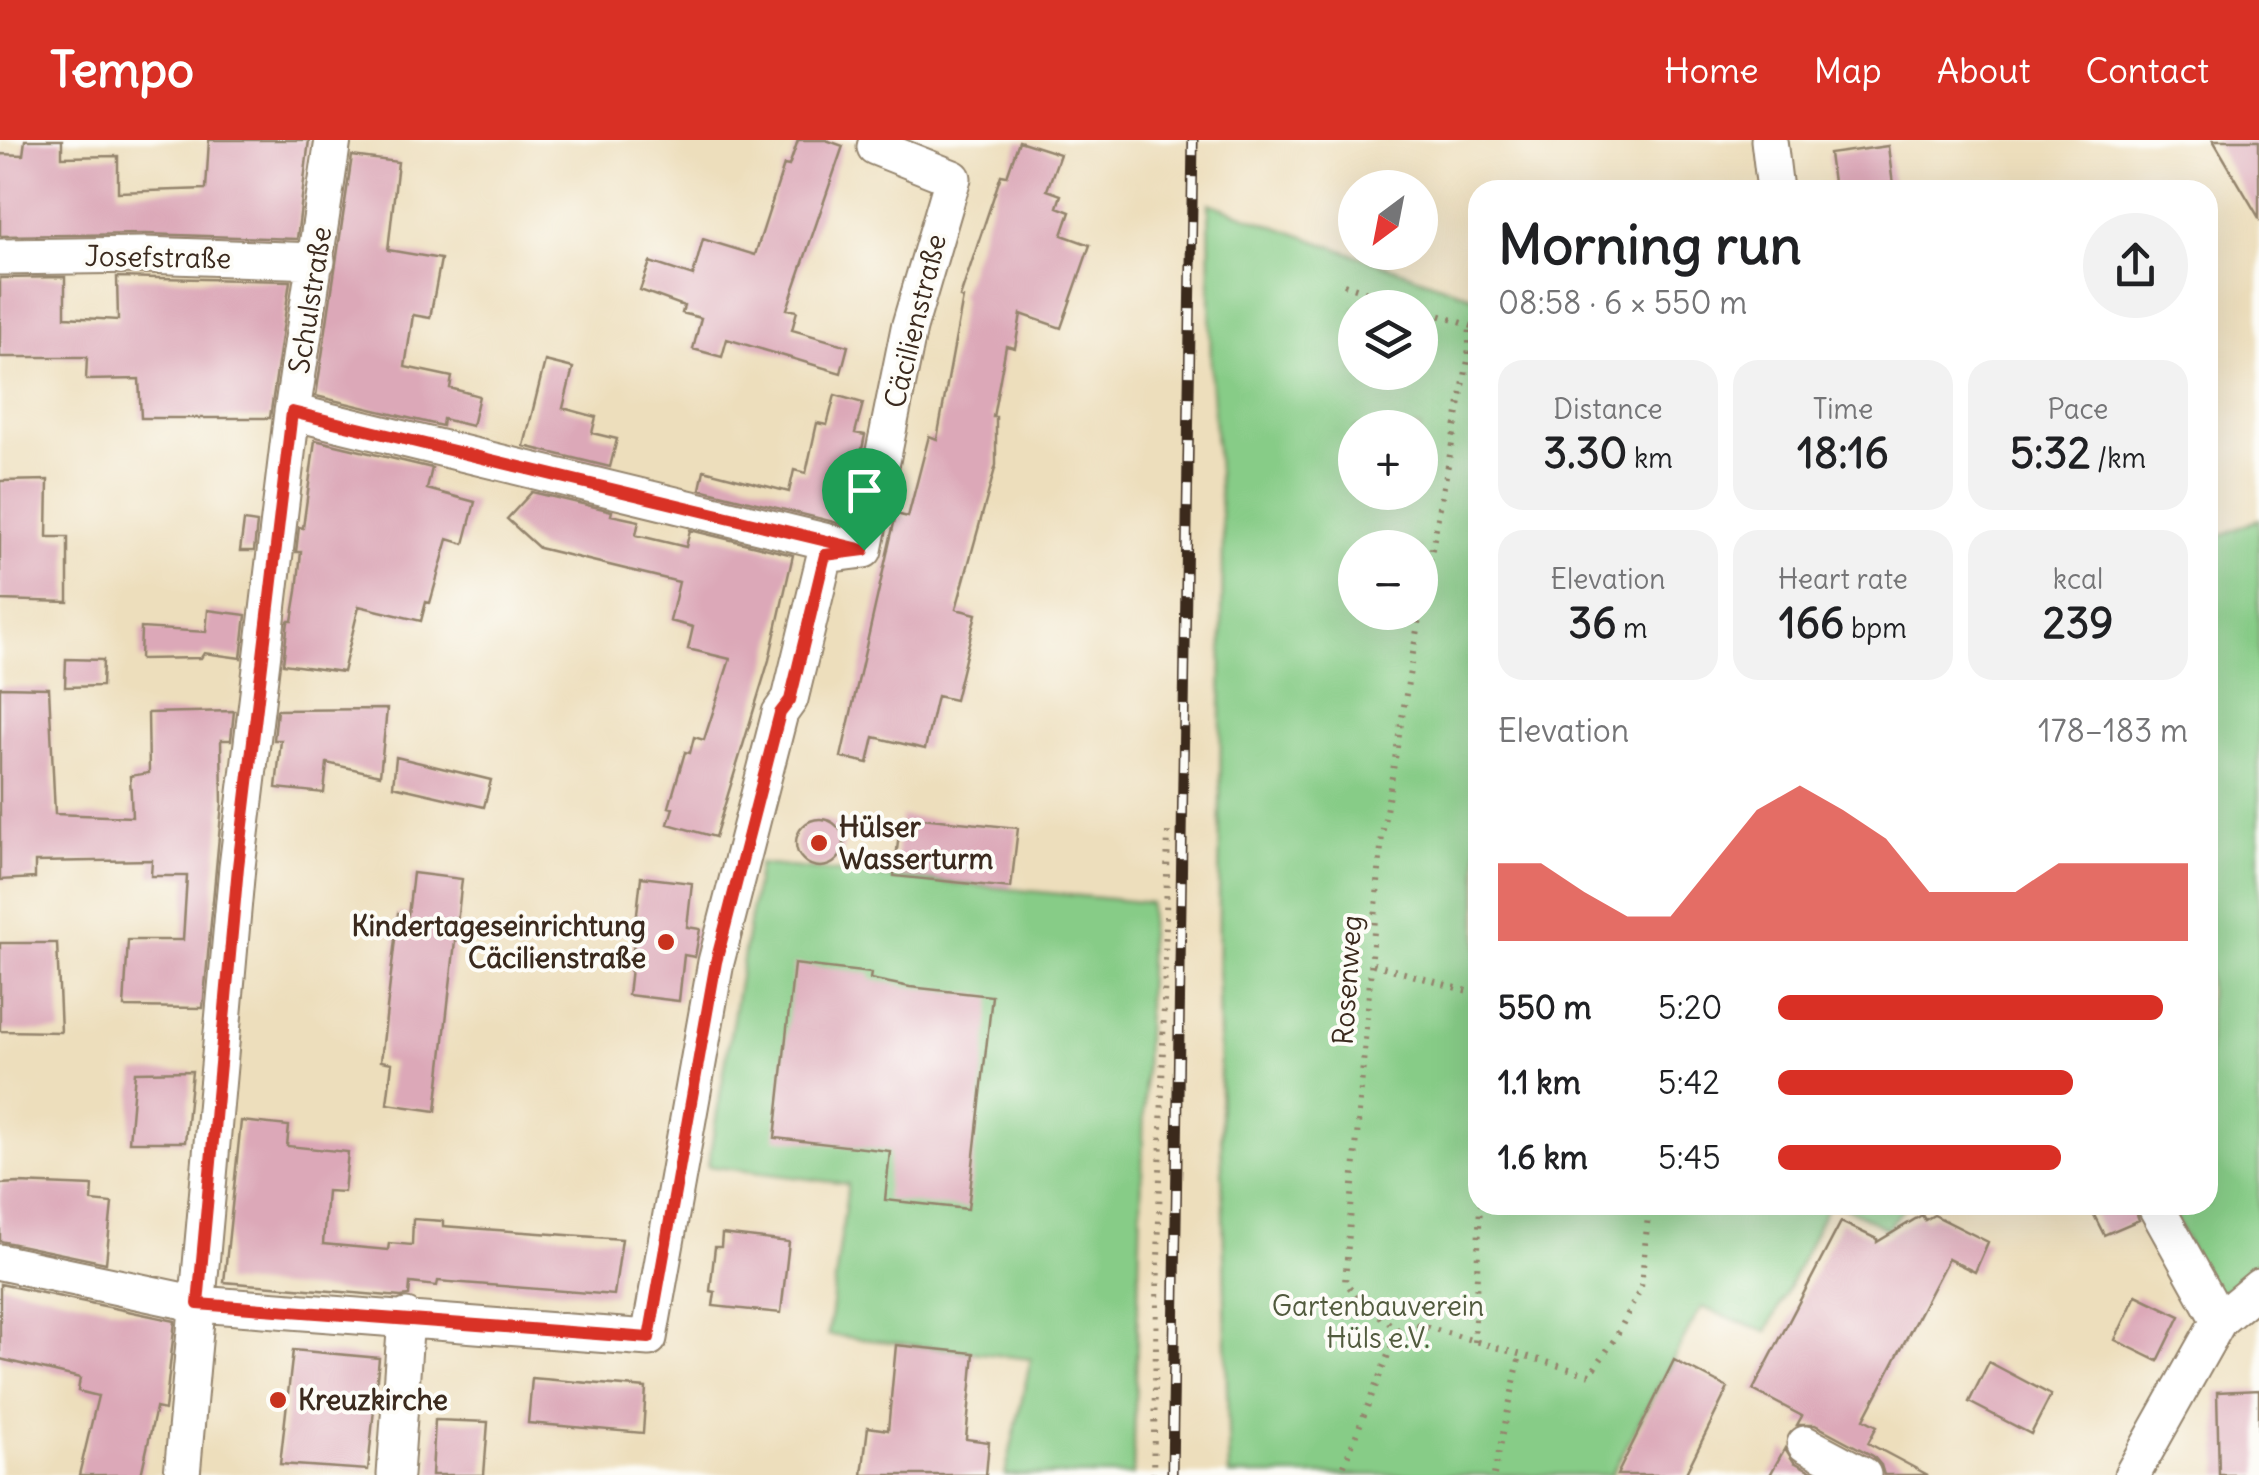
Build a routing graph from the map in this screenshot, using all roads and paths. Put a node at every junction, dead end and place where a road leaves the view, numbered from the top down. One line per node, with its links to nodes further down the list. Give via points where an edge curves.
1 (333, 140): 6 (street, Schulstraße)
2 (878, 140): 14 (street, Cäcilienstraße, via 875,147 953,178 909,328)
3 (1769, 140): 4 (street)
4 (1774, 180)
5 (0, 257): 6 (street, Josefstraße)
6 (317, 261): 12 (street, Schulstraße)
7 (1344, 284): 8 (path)
8 (1362, 290)
9 (1438, 315): 10 (path)
10 (1468, 325)
11 (1468, 360): 13 (path, Rosenweg)
12 (292, 412): 14 (street); 24 (street, Schulstraße, via 238,867)
13 (1436, 530)
14 (864, 550): 25 (street, via 825,555 790,700 780,713 716,962 649,1338)
15 (1417, 630): 17 (path, Rosenweg, via 1382,835)
16 (1168, 831): 33 (path)
17 (1372, 964): 18 (path); 27 (path, Rosenweg, via 1345,1282)
18 (1468, 991)
19 (1480, 1215): 28 (path)
20 (1648, 1215): 29 (path, via 1641,1288 1590,1376)
21 (2161, 1215): 26 (street)
22 (0, 1262): 24 (street)
23 (2259, 1288): 26 (street)
24 (198, 1304): 25 (street); 31 (street, Schulstraße)
25 (406, 1317): 32 (street)
26 (2219, 1320): 37 (street)
27 (1398, 1330): 28 (path, via 1410,1322); 34 (path)
28 (1474, 1342): 29 (path)
29 (1520, 1354): 35 (path)
30 (1805, 1444): 36 (street)
31 (182, 1475)
32 (395, 1475)
33 (1153, 1475)
34 (1340, 1475)
35 (1494, 1475)
36 (1863, 1475)
37 (2132, 1475)

